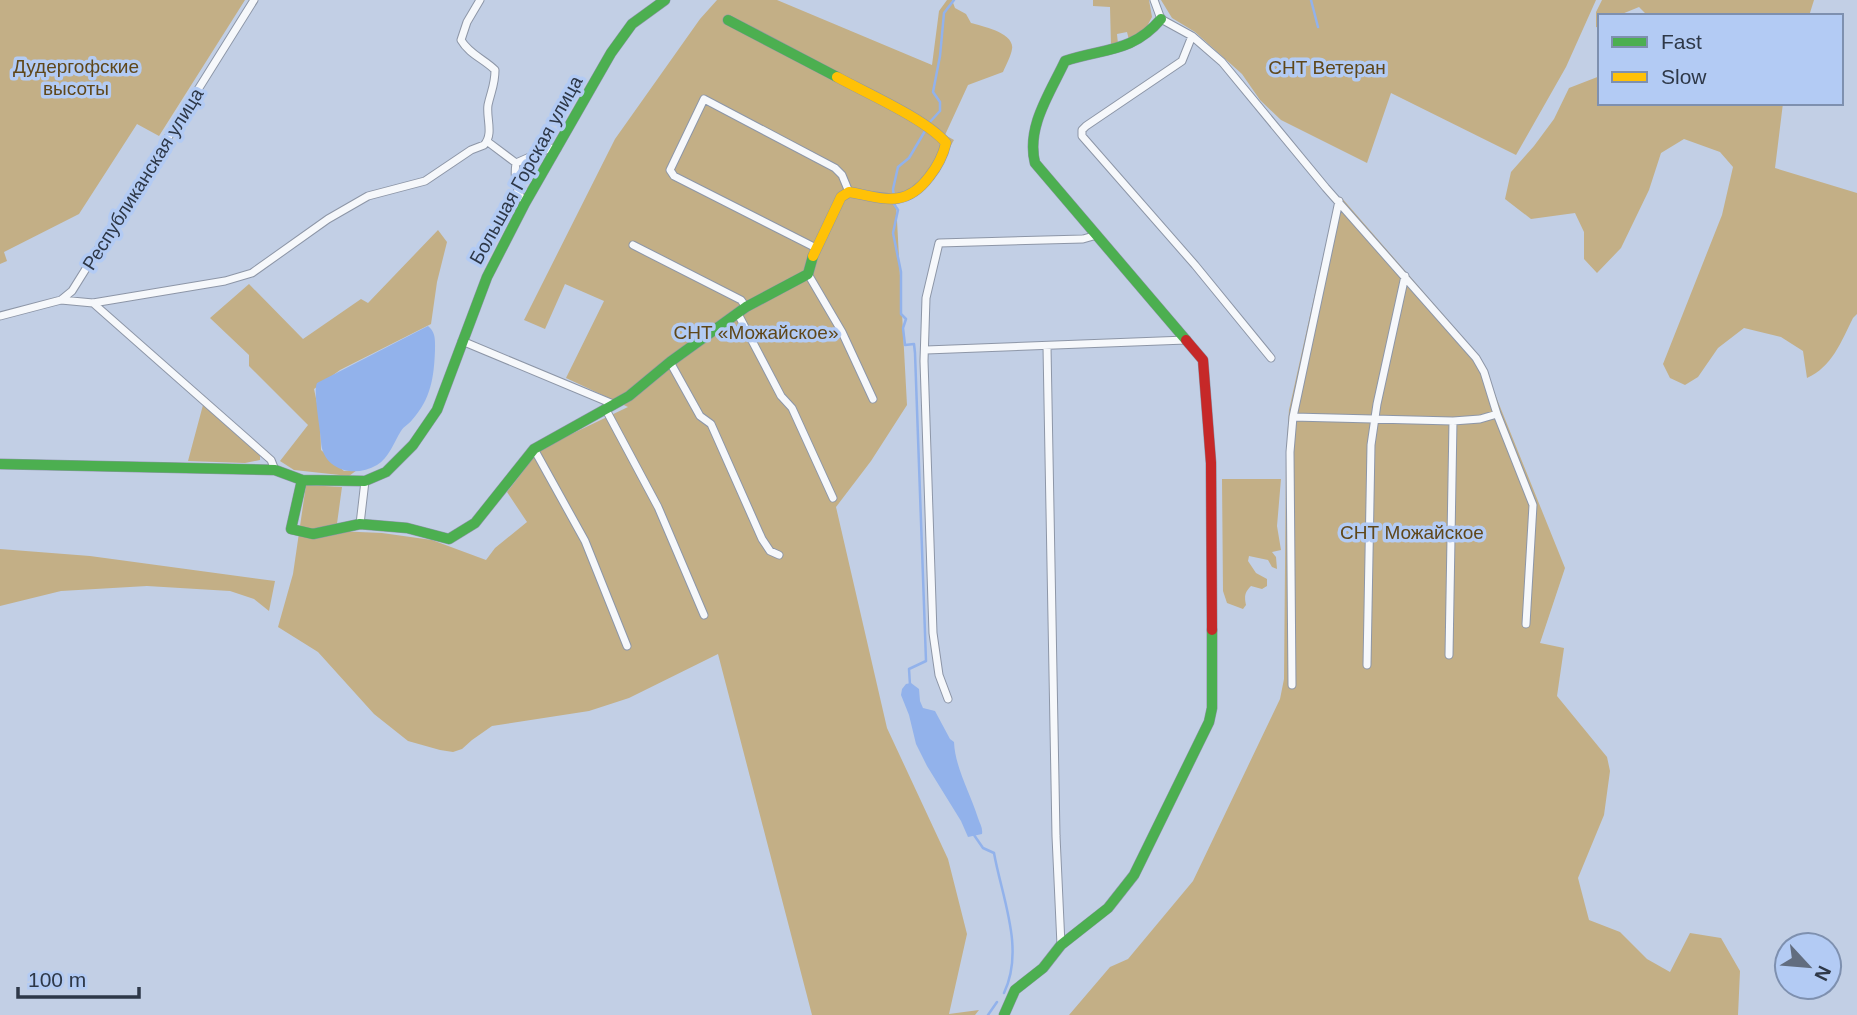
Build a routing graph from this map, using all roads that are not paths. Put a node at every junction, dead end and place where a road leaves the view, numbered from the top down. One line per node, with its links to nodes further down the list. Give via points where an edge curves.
1 (254, 0): 19 (street, Республиканская улица, via 81,279)
2 (480, 0): 8 (street, via 461,40 495,70)
3 (665, 0): 9 (street, Большая Горская улица, via 632,24)
4 (1154, 0): 5 (street)
5 (1161, 19): 7 (street); 14 (street, via 1136,43 1065,61 1031,136 1035,163)
6 (728, 20): 11 (street, via 903,112 946,143 944,154 912,196 895,201)
7 (1192, 36): 12 (street, via 1222,62); 27 (street, via 1182,61 1086,126 1082,136)
8 (488, 142): 10 (street); 20 (street, via 425,181 368,196 252,273)
9 (557, 149): 10 (street); 13 (street, Большая Горская улица)
10 (516, 163): 13 (street, via 514,177)
11 (849, 192): 16 (street, via 841,197); 16 (street, via 835,167 704,99 670,170 674,176)
12 (1339, 201): 18 (street); 32 (street)
13 (525, 202): 24 (street, Большая Горская улица, via 486,277)
14 (1097, 235): 23 (street); 26 (street, via 939,243 926,298)
15 (633, 245): 21 (street, via 741,300)
16 (816, 248): 17 (street)
17 (808, 274): 21 (street); 29 (street)
18 (1405, 276): 31 (street, via 1475,358); 33 (street)
19 (61, 300): 20 (street); 22 (street)
20 (93, 303): 37 (street, via 271,460)
21 (742, 310): 28 (street); 40 (street)
22 (0, 316)
23 (1186, 340): 25 (street); 50 (street, via 1203,359 1211,463 1212,708 1134,875 1108,908)
24 (462, 341): 30 (street); 39 (street, Большая Горская улица, via 437,410 413,445 386,472)
25 (1047, 347): 26 (street); 50 (street)
26 (926, 350): 49 (street, via 933,634)
27 (1271, 358)
28 (670, 362): 30 (street, via 629,396); 42 (street, via 700,416 711,424 762,539)
29 (873, 399)
30 (609, 406): 35 (street); 43 (street)
31 (1497, 414): 34 (street); 44 (street, via 1533,505)
32 (1293, 416): 33 (street); 48 (street)
33 (1374, 418): 34 (street); 47 (street)
34 (1453, 421): 46 (street)
35 (534, 449): 41 (street, via 475,523 449,539 408,527); 45 (street, via 585,541)
36 (0, 464): 37 (street)
37 (275, 470): 38 (street)
38 (302, 480): 39 (street); 41 (street, via 291,529 313,534)
39 (365, 481): 41 (street)
40 (833, 498)
41 (360, 524)
42 (779, 555)
43 (704, 615)
44 (1526, 624)
45 (627, 646)
46 (1450, 655)
47 (1367, 665)
48 (1292, 685)
49 (948, 699)
50 (1060, 946): 51 (street, via 1043,968 1015,990)
51 (1004, 1015)

